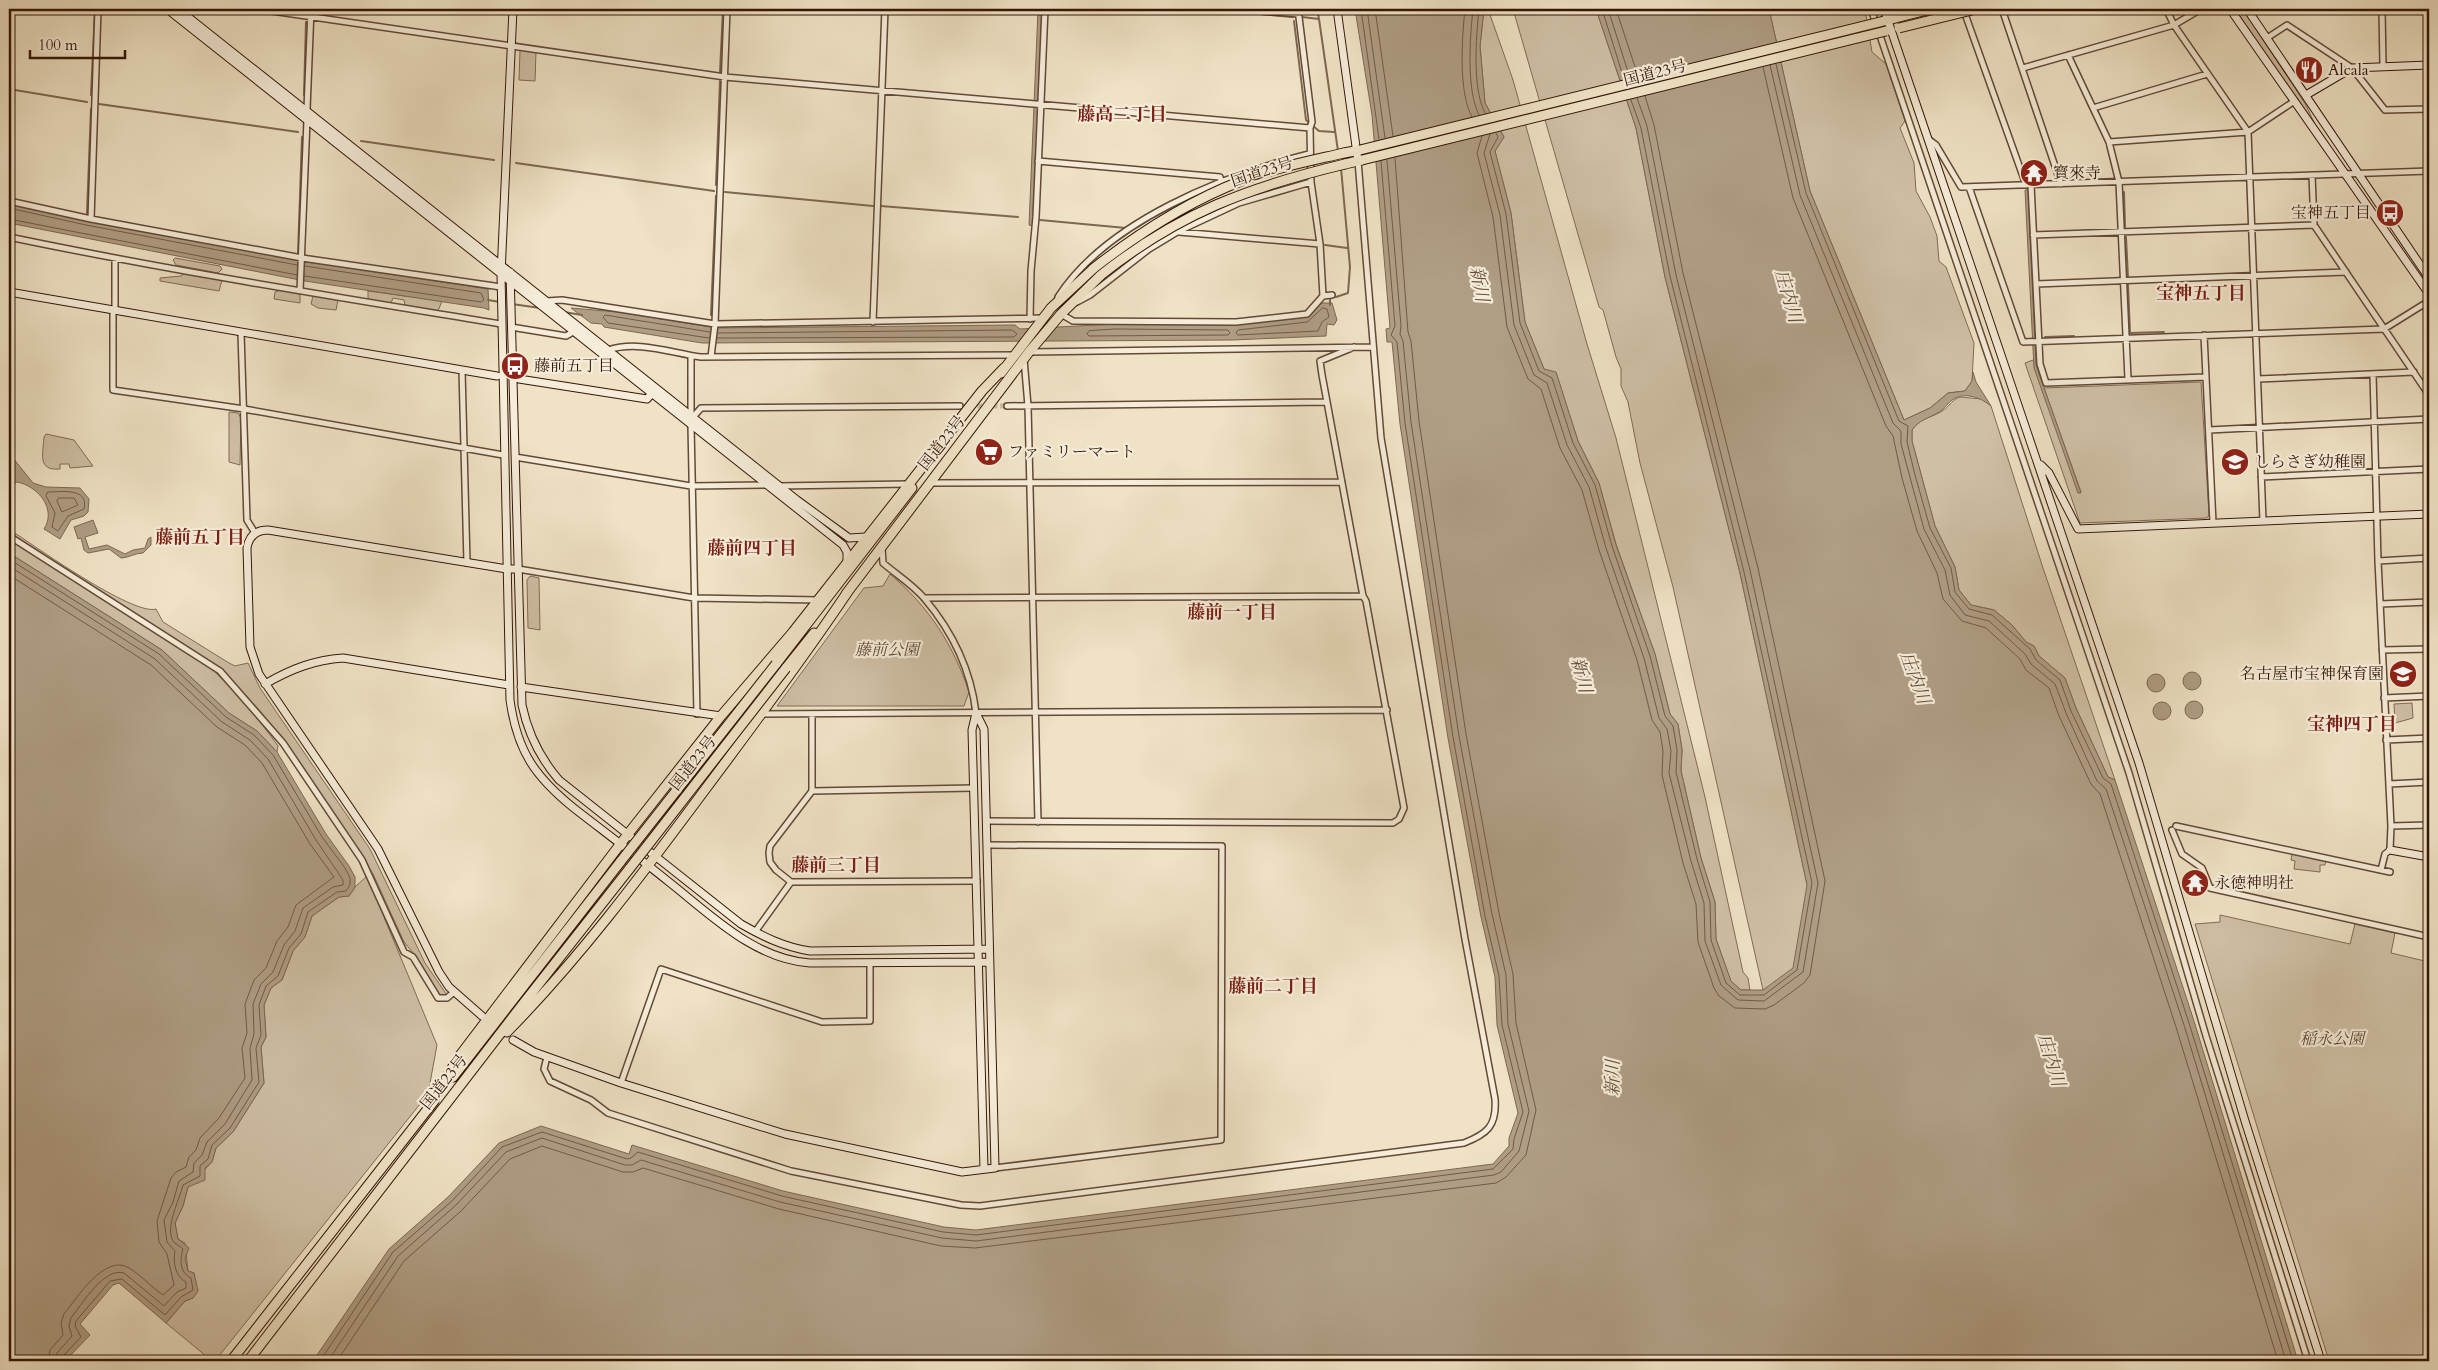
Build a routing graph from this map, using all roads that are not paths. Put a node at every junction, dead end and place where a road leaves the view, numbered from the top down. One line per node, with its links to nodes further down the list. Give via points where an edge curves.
1 (98, 9): 66 (street)
2 (166, 9): 45 (street)
3 (178, 9): 44 (street)
4 (258, 9): 25 (street)
5 (311, 9): 25 (street)
6 (512, 9): 30 (street)
7 (727, 9): 37 (street)
8 (885, 9): 38 (street)
9 (1045, 9): 41 (street)
10 (1235, 9): 24 (street)
11 (1337, 9): 50 (street)
12 (1871, 9): 229 (street, via 2129,772 2206,1036)
13 (1884, 9): 26 (street)
14 (1931, 9): 26 (highway, 国道23号)
15 (1964, 9): 63 (street)
16 (1976, 9): 28 (highway, 国道23号, bridge)
17 (2010, 9): 23 (street)
18 (2166, 9): 27 (street)
19 (2201, 9): 27 (street)
20 (2230, 9): 40 (street)
21 (2247, 9): 29 (street)
22 (2382, 9): 33 (street)
23 (2003, 10): 34 (street)
24 (1298, 11): 46 (street)
25 (311, 16): 30 (street); 44 (street)
26 (1890, 19): 28 (street); 50 (highway, 国道23号, bridge)
27 (2174, 25): 31 (street); 36 (street)
28 (1892, 30): 48 (street); 53 (highway, 国道23号, bridge)
29 (2267, 38): 35 (street, via 2287,25); 39 (street)
30 (511, 45): 37 (street); 76 (street)
31 (2068, 55): 34 (street); 42 (street)
32 (2429, 65): 33 (street)
33 (2383, 66): 35 (street)
34 (2023, 68): 62 (street)
35 (2352, 68): 39 (street); 43 (street, via 2385,110)
36 (2207, 74): 42 (street); 47 (street)
37 (725, 77): 38 (street); 102 (street)
38 (882, 90): 41 (street); 100 (street)
39 (2306, 95): 56 (street)
40 (2293, 102): 47 (street); 55 (street)
41 (1038, 104): 46 (street); 52 (street)
42 (2093, 108): 49 (street)
43 (2429, 109)
44 (307, 110): 76 (street)
45 (307, 120): 74 (street); 80 (street)
46 (1311, 125): 51 (street)
47 (2248, 132): 49 (street); 58 (street)
48 (1927, 138): 64 (street, via 1936,145 1961,187); 143 (street)
49 (2109, 142): 61 (street)
50 (1358, 150): 53 (street); 78 (highway, 国道23号, bridge, via 1269,172 1216,192 1152,226)
51 (1309, 154): 59 (street); 60 (street)
52 (1038, 161): 59 (street, via 1220,177); 99 (street)
53 (1360, 161): 78 (highway, 国道23号, bridge, via 1284,179 1206,208 1158,233); 112 (street)
54 (2429, 171): 56 (street)
55 (2346, 174): 56 (street); 57 (street); 89 (street)
56 (2357, 174): 82 (street)
57 (2312, 175): 58 (street); 67 (street)
58 (2250, 178): 61 (street); 68 (street)
59 (1221, 181): 95 (street, via 1169,205 1116,239 1067,284)
60 (1311, 182): 69 (street, via 1238,203); 73 (street)
61 (2119, 182): 62 (street); 70 (street)
62 (2061, 184): 63 (street)
63 (2028, 185): 64 (street); 71 (street)
64 (1969, 187): 110 (street, via 2021,340)
65 (9, 200): 66 (street)
66 (91, 219): 74 (street)
67 (2314, 225): 68 (street); 79 (street)
68 (2253, 227): 70 (street); 81 (street)
69 (1177, 232): 73 (street); 94 (street, via 1090,295)
70 (2122, 232): 71 (street); 83 (street)
71 (2033, 236): 85 (street)
72 (9, 237): 75 (street)
73 (1320, 244): 91 (street)
74 (302, 258): 86 (street); 87 (street)
75 (115, 259): 87 (street); 96 (street)
76 (501, 265): 77 (street); 80 (street)
77 (510, 272): 84 (street); 92 (street)
78 (1097, 272): 94 (highway, 国道23号); 95 (highway, 国道23号)
79 (2346, 272): 81 (street); 104 (street)
80 (501, 274): 84 (street); 86 (street)
81 (2255, 275): 83 (street); 107 (street)
82 (2429, 278)
83 (2124, 281): 85 (street); 109 (street)
84 (510, 284): 103 (street); 105 (street)
85 (2036, 284): 110 (street)
86 (501, 287): 101 (street)
87 (300, 291): 101 (street)
88 (9, 292): 96 (street)
89 (2429, 294)
90 (1332, 295): 91 (street)
91 (1323, 296): 97 (street, via 1307,314 1236,322 1073,321)
92 (547, 301): 102 (street, via 562,300); 113 (street)
93 (2429, 301): 104 (street)
94 (1068, 306): 97 (highway, 国道23号)
95 (1052, 308): 98 (highway, 国道23号)
96 (114, 311): 106 (street); 133 (street, via 113,390)
97 (1058, 317): 115 (highway, 国道23号)
98 (1043, 318): 99 (street); 114 (highway, 国道23号)
99 (1030, 319): 100 (street)
100 (873, 322): 102 (street)
101 (502, 324): 141 (street)
102 (715, 325): 117 (street)
103 (511, 327): 105 (street, via 566,336); 142 (street)
104 (2384, 329): 107 (street); 120 (street)
105 (573, 332): 127 (street)
106 (241, 333): 119 (street); 133 (street)
107 (2255, 333): 108 (street); 126 (street)
108 (2204, 335): 109 (street); 123 (street)
109 (2126, 338): 110 (street); 125 (street)
110 (2035, 342): 125 (street, via 2046,383)
111 (1354, 347): 112 (street); 115 (street); 129 (street, via 1320,361)
112 (1372, 347): 221 (street, via 1381,438 1495,1100 1496,1112 1490,1127 1479,1137 1464,1143 961,1206 792,1171 608,1113 591,1100 550,1081 544,1069)
113 (608, 350): 116 (street, via 617,347 651,348); 127 (street)
114 (1015, 353): 117 (street); 118 (highway, 国道23号)
115 (1027, 355): 132 (street); 148 (highway, 国道23号)
116 (691, 356): 117 (street); 134 (street)
117 (711, 358)
118 (1004, 368): 149 (highway); 224 (highway, 国道23号, bridge)
119 (462, 370): 122 (street); 140 (street)
120 (2414, 372): 121 (street); 128 (street)
121 (2374, 374): 126 (street); 136 (street)
122 (497, 376)
123 (2206, 377): 125 (street); 139 (street)
124 (519, 379): 127 (street, via 647,399)
125 (2128, 379)
126 (2258, 379): 138 (street)
127 (654, 391): 134 (street); 137 (street)
128 (2429, 396)
129 (1326, 402): 132 (street); 147 (street)
130 (960, 406): 134 (street, via 701,408)
131 (1006, 406): 132 (street)
132 (1028, 406): 150 (street)
133 (244, 409): 140 (street); 158 (street, via 247,520)
134 (692, 415): 137 (street); 153 (street)
135 (2429, 419): 136 (street)
136 (2374, 422): 138 (street); 145 (street)
137 (691, 425): 151 (street); 152 (street)
138 (2259, 428): 139 (street); 146 (street)
139 (2209, 430): 157 (street)
140 (464, 448): 141 (street); 165 (street)
141 (503, 455): 166 (street)
142 (515, 457): 152 (street); 167 (street)
143 (2038, 463): 157 (street, via 2049,473 2078,529); 230 (street, via 2139,763 2245,1121)
144 (2429, 469): 145 (street)
145 (2376, 471): 146 (street); 155 (street)
146 (2261, 477): 156 (street)
147 (1342, 482): 150 (street); 169 (street)
148 (930, 483): 150 (street); 161 (highway, 国道23号)
149 (908, 484): 153 (street); 160 (highway)
150 (1030, 484): 170 (street)
151 (765, 485): 152 (street); 153 (street); 163 (street, via 843,545)
152 (691, 486): 171 (street)
153 (781, 486): 160 (street, via 849,538)
154 (2429, 514): 155 (street)
155 (2377, 516): 156 (street); 164 (street)
156 (2264, 520): 157 (street)
157 (2213, 523)
158 (255, 533): 165 (street, via 268,530); 178 (street, via 247,548 249,636 253,658)
159 (9, 536): 218 (street, via 220,671 283,743 362,860 404,952 413,957 438,998 448,998)
160 (866, 537): 163 (highway)
161 (883, 545): 168 (highway, 国道23号); 172 (street, via 883,563)
162 (2429, 558): 164 (street)
163 (847, 561): 173 (highway)
164 (2378, 561): 175 (street)
165 (467, 562): 166 (street)
166 (507, 569): 167 (street); 179 (street)
167 (518, 569): 171 (street); 180 (street)
168 (849, 590): 187 (highway, via 803,660); 222 (highway, 国道23号, bridge)
169 (1363, 596): 170 (street); 183 (street)
170 (1032, 597): 172 (street); 184 (street)
171 (694, 598): 173 (street); 186 (street)
172 (924, 598): 185 (street, via 960,656 969,678)
173 (818, 600): 189 (highway)
174 (2429, 602): 175 (street)
175 (2380, 604): 177 (street)
176 (2429, 649): 177 (street)
177 (2382, 650): 182 (street)
178 (265, 684): 179 (street, via 298,667 324,659 343,658); 218 (street, via 378,849 430,957)
179 (509, 685): 201 (street, via 512,714 520,741 542,780)
180 (521, 687): 186 (street); 200 (street, via 525,718 544,763 559,780)
181 (2429, 696): 182 (street)
182 (2384, 698): 191 (street)
183 (1387, 710): 184 (street); 197 (street, via 1404,808 1399,819 1393,822)
184 (1034, 712): 185 (street); 197 (street)
185 (976, 713): 188 (street); 194 (street, via 972,730); 196 (street, via 984,729)
186 (697, 714): 189 (street)
187 (761, 714): 188 (street); 204 (highway)
188 (812, 715): 195 (street)
189 (721, 716): 200 (highway)
190 (2429, 738): 191 (street)
191 (2386, 740): 193 (street)
192 (2429, 782): 193 (street)
193 (2389, 784): 199 (street)
194 (974, 788): 195 (street); 209 (street)
195 (812, 790): 210 (street, via 770,846 770,862)
196 (988, 821): 197 (street); 202 (street)
197 (1038, 822)
198 (2429, 825): 199 (street)
199 (2391, 826): 203 (street)
200 (628, 834): 201 (highway); 204 (street)
201 (620, 844): 206 (street); 224 (highway, via 458,1058)
202 (988, 845): 214 (street); 225 (street, via 1222,846 1221,1140)
203 (2390, 850): 205 (street); 207 (street, via 2385,854)
204 (656, 856): 206 (highway); 211 (street)
205 (2429, 857)
206 (648, 866): 217 (street, via 734,933 777,956 793,961); 222 (highway, via 541,996)
207 (2381, 870): 208 (street); 212 (street, via 2174,828 2182,854 2202,868 2210,888)
208 (2390, 872)
209 (977, 881): 210 (street); 213 (street)
210 (791, 882): 211 (street)
211 (755, 932): 213 (street, via 791,948 810,951)
212 (2429, 937)
213 (979, 949): 214 (street); 215 (street)
214 (989, 949): 216 (street)
215 (979, 962): 216 (street); 217 (street); 226 (street)
216 (989, 962): 225 (street)
217 (870, 963): 223 (street, via 870,1021 822,1022 661,969)
218 (454, 992): 219 (street)
219 (482, 1016)
220 (514, 1040): 221 (street)
221 (547, 1057): 223 (street)
222 (481, 1058): 228 (highway, 国道23号)
223 (621, 1083): 226 (street, via 794,1136 962,1172)
224 (431, 1104): 227 (highway, 国道23号)
225 (995, 1168): 226 (street)
226 (984, 1170)
227 (232, 1361)
228 (248, 1361)
229 (2308, 1361)
230 (2321, 1361)

